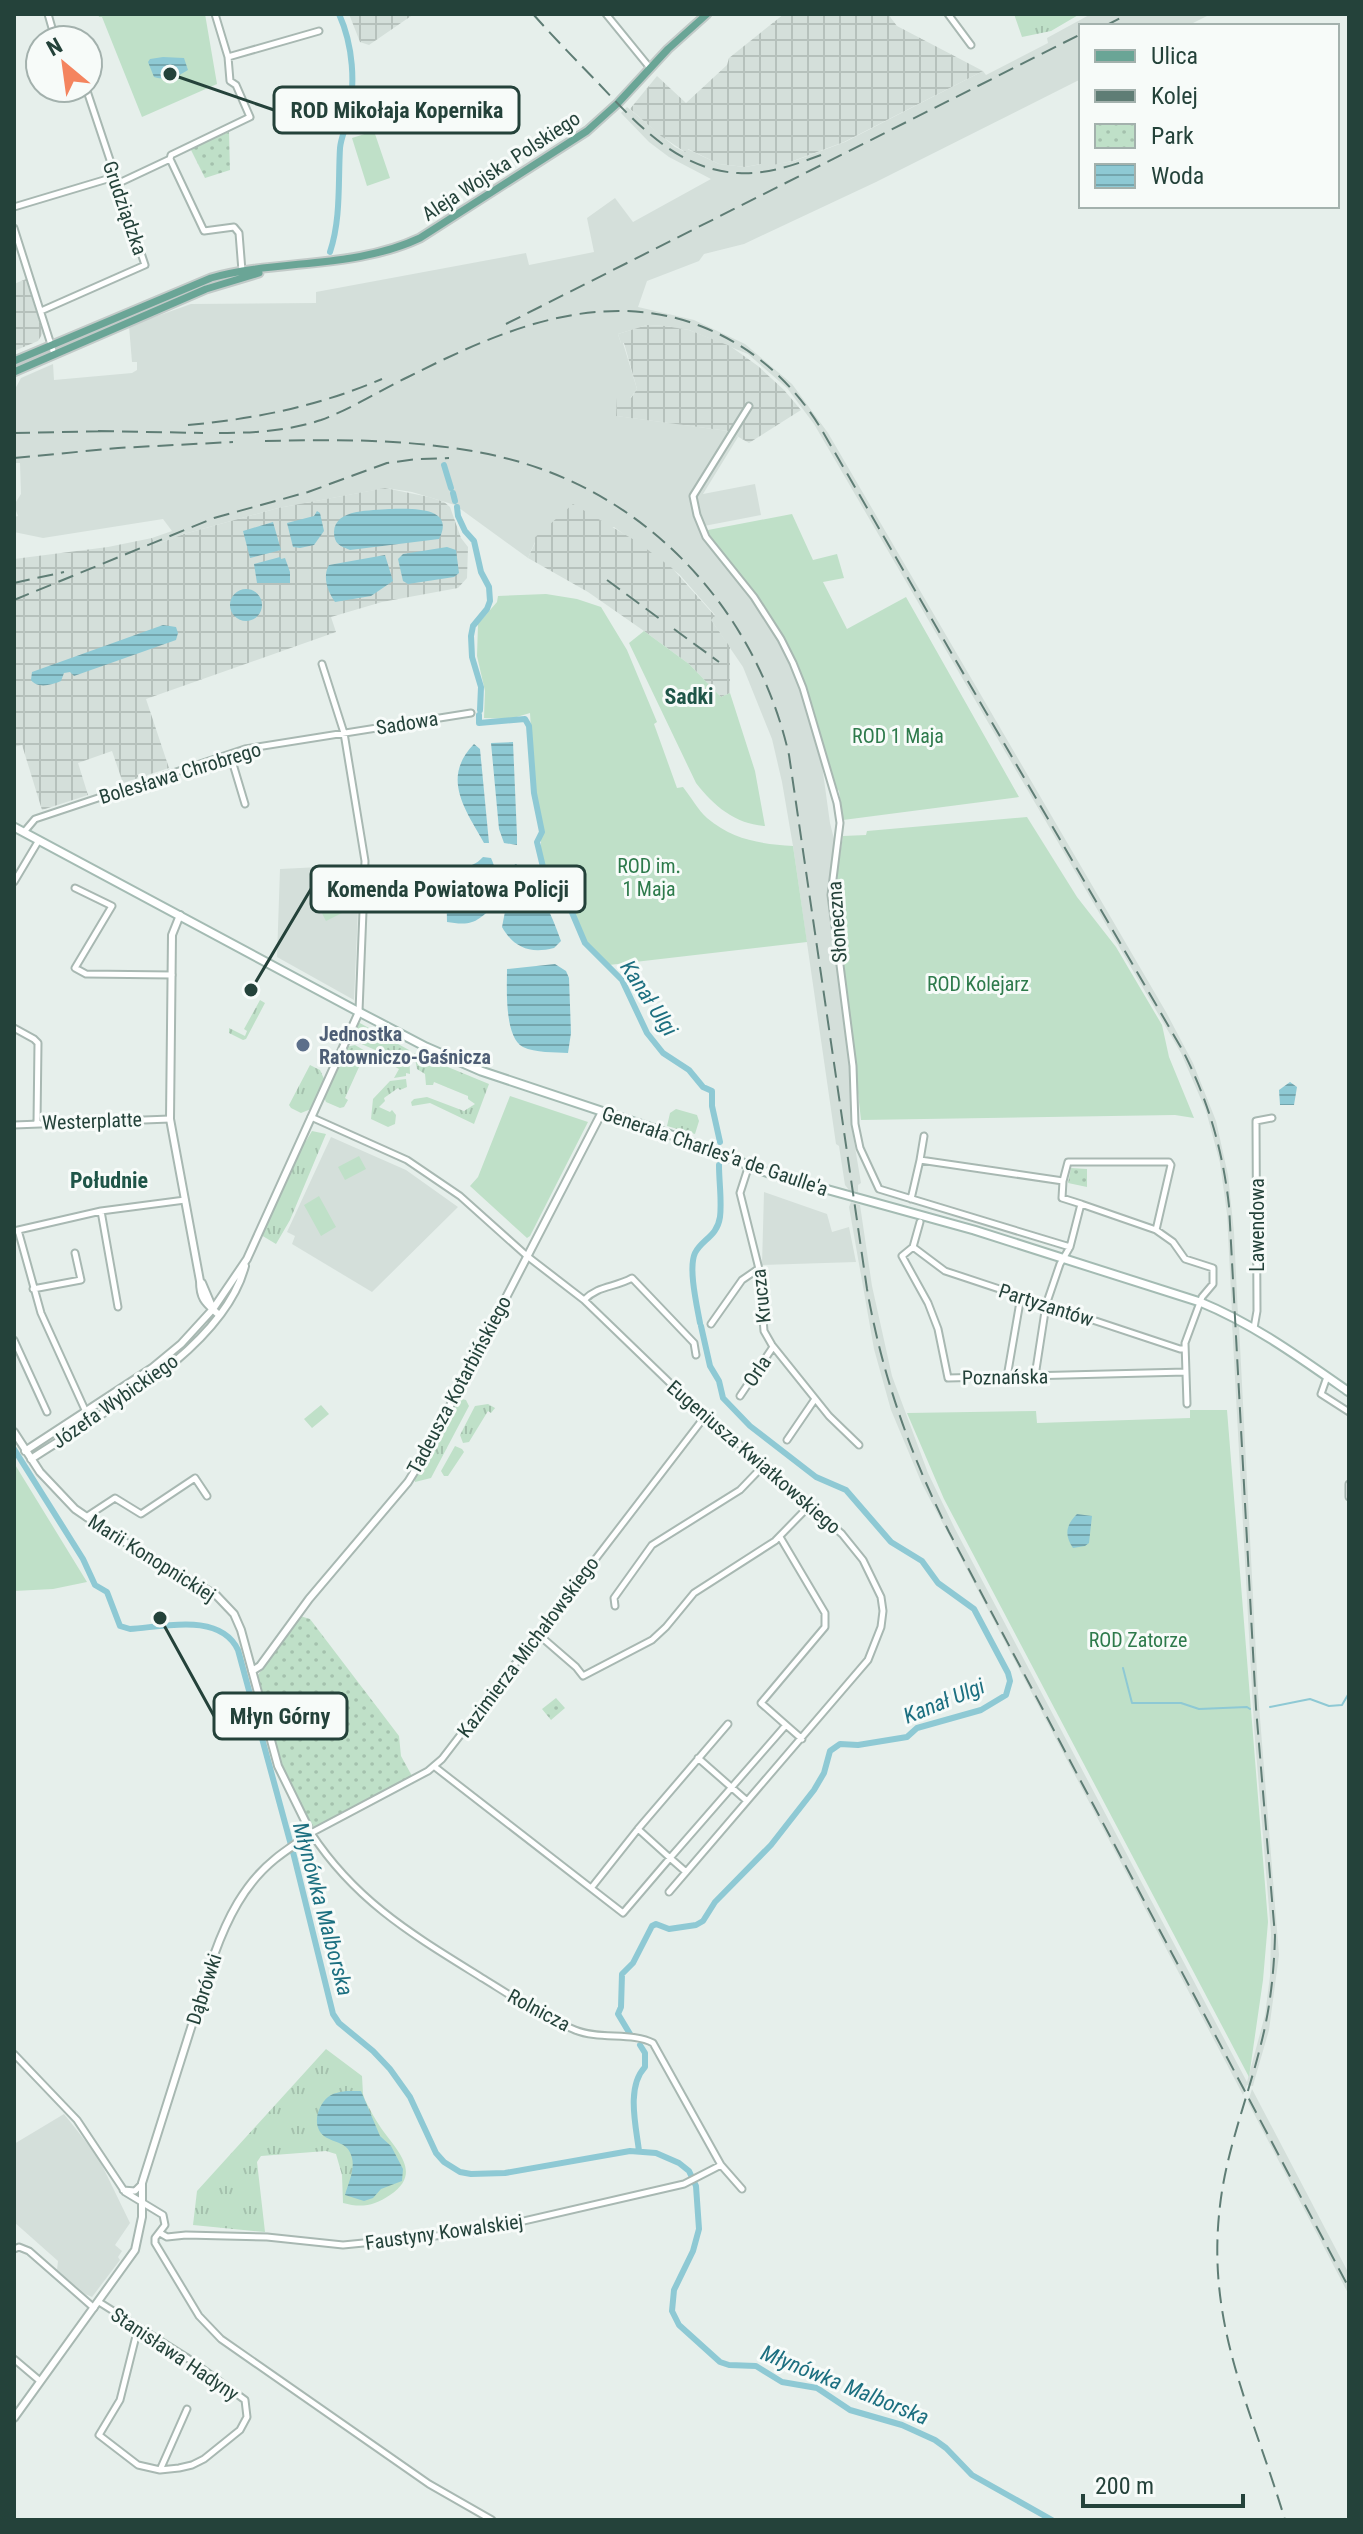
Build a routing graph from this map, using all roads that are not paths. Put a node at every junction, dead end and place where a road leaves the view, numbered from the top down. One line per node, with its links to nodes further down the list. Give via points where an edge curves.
1 (215, 14): 7 (street)
2 (606, 14): 8 (street)
3 (707, 14): 8 (main road, Aleja Wojska Polskiego)
4 (948, 14): 6 (street)
5 (319, 31): 7 (street)
6 (971, 45)
7 (228, 57): 10 (street, via 230,81 250,117)
8 (650, 68): 16 (main road, Aleja Wojska Polskiego, via 576,139 420,238 364,257)
9 (91, 104): 11 (street, Grudziądzka)
10 (170, 159): 12 (street); 17 (street, via 204,231 234,227 239,233)
11 (114, 177): 12 (street, Grudziądzka); 13 (street)
12 (119, 183): 18 (street, Grudziądzka, via 145,265)
13 (14, 207)
14 (14, 228): 15 (street)
15 (16, 243): 18 (street)
16 (273, 268): 17 (main road, Aleja Wojska Polskiego); 20 (main road, Aleja Wojska Polskiego, via 206,289)
17 (242, 271): 19 (main road, Aleja Wojska Polskiego, via 193,284)
18 (41, 311): 19 (street)
19 (51, 345): 20 (street); 21 (main road, Aleja Wojska Polskiego)
20 (54, 354): 22 (main road, Aleja Wojska Polskiego)
21 (14, 361)
22 (14, 372)
23 (749, 406): 48 (street, Słoneczna, via 693,496 706,537 781,639 803,688 839,813 831,895 857,1140 879,1189)
24 (322, 664): 26 (street)
25 (471, 713): 26 (street, Sadowa)
26 (344, 733): 27 (street, Bolesława Chrobrego); 36 (street, via 365,861)
27 (230, 754): 28 (street); 30 (street, Bolesława Chrobrego, via 35,819)
28 (245, 804)
29 (14, 827): 30 (main road, Generała Charles'a de Gaulle'a)
30 (24, 832): 31 (main road, Generała Charles'a de Gaulle'a)
31 (39, 840): 32 (street); 34 (main road, Generała Charles'a de Gaulle'a)
32 (14, 882)
33 (75, 888): 35 (street, via 112,906 75,968 86,974)
34 (180, 915): 35 (street, via 172,935); 36 (main road, Generała Charles'a de Gaulle'a)
35 (172, 975): 41 (street)
36 (359, 1012): 38 (main road, Generała Charles'a de Gaulle'a, via 481,1071); 39 (street, Józefa Wybickiego)
37 (14, 1028): 42 (street, via 38,1046)
38 (602, 1112): 46 (main road, Generała Charles'a de Gaulle'a); 58 (street, Tadeusza Kotarbińskiego)
39 (311, 1117): 58 (street, Eugeniusza Kwiatkowskiego, via 427,1171); 60 (street, Józefa Wybickiego)
40 (1272, 1118): 71 (street, Lawendowa, via 1256,1121)
41 (170, 1119): 42 (street, Westerplatte); 49 (street)
42 (37, 1123): 43 (street, Westerplatte)
43 (14, 1125)
44 (924, 1136): 45 (street)
45 (920, 1160): 47 (street); 48 (street)
46 (749, 1165): 59 (main road, Generała Charles'a de Gaulle'a); 61 (street, Krucza, via 740,1193)
47 (1063, 1181): 50 (street, via 1062,1198); 54 (street, via 1068,1162 1169,1162)
48 (911, 1199): 56 (street, Słoneczna)
49 (185, 1200): 51 (street); 68 (street, via 202,1300)
50 (1081, 1204): 54 (street); 56 (street)
51 (101, 1211): 53 (street); 67 (street)
52 (920, 1222): 55 (street, Poznańska)
53 (16, 1230): 62 (street)
54 (1156, 1230): 65 (street, via 1185,1259 1213,1268 1213,1284)
55 (913, 1247): 63 (street, Partyzantów, via 945,1271); 78 (street, Poznańska, via 902,1256 938,1329 948,1378)
56 (1070, 1247): 59 (street)
57 (75, 1253): 62 (street, via 81,1280)
58 (527, 1256): 64 (street, Eugeniusza Kwiatkowskiego); 102 (street, Tadeusza Kotarbińskiego, via 408,1482)
59 (1064, 1258): 65 (main road, Generała Charles'a de Gaulle'a); 66 (street)
60 (247, 1259): 68 (street, Józefa Wybickiego); 69 (street, Józefa Wybickiego, via 239,1287)
61 (759, 1269): 70 (street, via 742,1280); 73 (street, Krucza, via 764,1331)
62 (33, 1289): 85 (street)
63 (1021, 1296): 66 (street, Partyzantów); 78 (street)
64 (584, 1300): 75 (street, via 600,1288 632,1278 694,1343); 87 (street, Eugeniusza Kwiatkowskiego)
65 (1200, 1302): 71 (main road, Generała Charles'a de Gaulle'a); 74 (street)
66 (1046, 1305): 74 (street, Partyzantów); 77 (street)
67 (118, 1307)
68 (213, 1309): 69 (street); 85 (street, Józefa Wybickiego, via 161,1362)
69 (219, 1315): 92 (street, Józefa Wybickiego, via 158,1376)
70 (711, 1324)
71 (1254, 1328): 79 (main road, Generała Charles'a de Gaulle'a)
72 (14, 1340): 84 (street)
73 (773, 1347): 81 (street, Orla); 82 (street, Krucza)
74 (1185, 1349): 76 (street)
75 (696, 1355)
76 (1186, 1372): 77 (street, Poznańska); 83 (street)
77 (1035, 1376): 78 (street, Poznańska)
78 (1007, 1377)
79 (1327, 1377): 80 (main road, Generała Charles'a de Gaulle'a); 86 (street, via 1321,1394)
80 (1349, 1392)
81 (740, 1396)
82 (815, 1399): 89 (street); 90 (street, Krucza)
83 (1187, 1404)
84 (47, 1412)
85 (86, 1412): 91 (street, Józefa Wybickiego)
86 (1349, 1412)
87 (706, 1415): 93 (street, Eugeniusza Kwiatkowskiego); 101 (street, Kazimierza Michałowskiego)
88 (14, 1432): 91 (street, Marii Konopnickiej)
89 (787, 1440)
90 (859, 1445)
91 (25, 1451): 92 (street, Marii Konopnickiej)
92 (31, 1459): 98 (street, Marii Konopnickiej)
93 (763, 1466): 97 (street, Eugeniusza Kwiatkowskiego); 100 (street, via 740,1490 652,1545 614,1598)
94 (1349, 1484): 96 (street)
95 (207, 1496): 98 (street, via 195,1478 141,1514 115,1498)
96 (1349, 1497)
97 (810, 1505): 99 (street); 105 (street, Eugeniusza Kwiatkowskiego, via 863,1560 883,1611 868,1660)
98 (86, 1517): 102 (street, Marii Konopnickiej, via 227,1605 241,1630)
99 (780, 1537): 101 (street, via 706,1584 652,1640 583,1676); 104 (street, via 826,1619 818,1637 761,1703)
100 (615, 1606)
101 (539, 1635): 107 (street, Kazimierza Michałowskiego)
102 (252, 1671): 111 (street, Marii Konopnickiej, via 280,1773)
103 (728, 1724): 106 (street)
104 (786, 1725): 105 (street); 108 (street)
105 (802, 1739): 109 (street, Eugeniusza Kwiatkowskiego)
106 (698, 1758): 108 (street); 110 (street)
107 (435, 1767): 111 (street, Kazimierza Michałowskiego); 114 (street)
108 (731, 1787): 109 (street); 112 (street)
109 (747, 1801): 113 (street, Eugeniusza Kwiatkowskiego)
110 (638, 1829): 112 (street); 114 (street)
111 (311, 1833): 117 (street, Rolnicza, via 352,1885 385,1915 530,2007 585,2033 653,2043); 118 (street, Dąbrówki, via 249,1886 223,1931)
112 (670, 1858): 113 (street); 114 (street, via 623,1913)
113 (686, 1872): 115 (street, Eugeniusza Kwiatkowskiego)
114 (592, 1887)
115 (669, 1892)
116 (14, 2054): 120 (street, via 77,2120)
117 (721, 2165): 119 (street, Rolnicza); 124 (street, Faustyny Kowalskiej, via 690,2181 476,2232 343,2245)
118 (144, 2179): 120 (street, via 135,2191); 121 (street, Dąbrówki)
119 (742, 2189)
120 (123, 2190): 121 (street)
121 (141, 2201): 122 (street); 123 (street, Dąbrówki)
122 (158, 2210): 123 (street); 124 (street, via 165,2221)
123 (142, 2217): 126 (street, Dąbrówki, via 129,2260)
124 (160, 2233): 133 (street, via 156,2245 199,2316 221,2339 429,2484)
125 (14, 2249): 126 (street, Stanisława Hadyny, via 29,2251)
126 (96, 2305): 127 (street, Stanisława Hadyny); 129 (street, Dąbrówki)
127 (138, 2328): 132 (street, via 120,2400 99,2435 138,2465); 132 (street, Stanisława Hadyny, via 215,2377 245,2400 247,2410 240,2430 204,2459)
128 (14, 2359): 129 (street)
129 (40, 2381): 131 (street, Dąbrówki)
130 (187, 2409): 132 (street)
131 (14, 2418)
132 (160, 2470)
133 (492, 2520)

